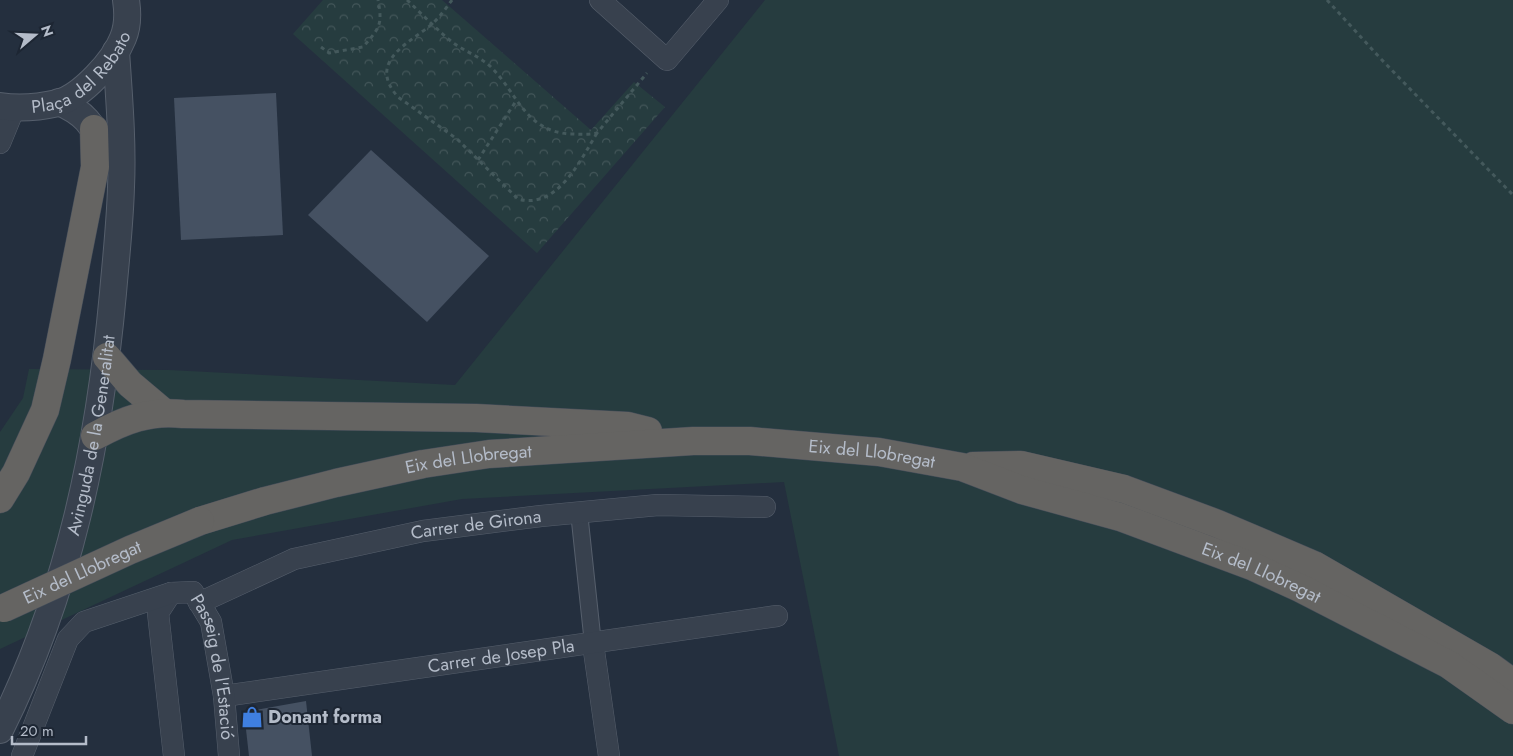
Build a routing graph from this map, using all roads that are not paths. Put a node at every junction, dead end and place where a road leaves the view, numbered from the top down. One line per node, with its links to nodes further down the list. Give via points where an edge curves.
1 (600, 0): 2 (street, via 664,57)
2 (718, 0)
3 (127, 1): 4 (street, Plaça del Rebato, via 128,21 124,38)
4 (116, 51): 5 (street, Plaça del Rebato, via 77,93); 9 (street, Avinguda de la Generalitat)
5 (59, 102): 6 (street, Plaça del Rebato); 7 (street, via 79,111)
6 (7, 107): 8 (street)
7 (94, 129): 9 (street); 15 (highway, via 95,167 57,359 44,410 16,473)
8 (0, 142)
9 (121, 186): 10 (street, Avinguda de la Generalitat)
10 (107, 357): 11 (highway, via 130,384); 12 (street, Avinguda de la Generalitat)
11 (162, 411): 12 (highway, via 119,422); 13 (highway, via 183,414 485,418 628,426)
12 (95, 436): 26 (street, Avinguda de la Generalitat, via 65,568 32,662)
13 (694, 441): 14 (highway, Eix del Llobregat, via 750,441 879,452); 20 (highway, Eix del Llobregat, bridge, via 489,454 423,464 265,500 114,557)
14 (962, 466): 23 (highway, Eix del Llobregat, via 1021,464 1124,489 1218,524 1314,565 1491,667); 25 (highway, Eix del Llobregat, via 1022,490 1120,517 1254,567 1448,664)
15 (0, 500)
16 (765, 507): 17 (street, Carrer de Girona, via 658,505)
17 (578, 512): 19 (street, Carrer de Girona, via 423,531 294,559); 22 (street)
18 (171, 593): 19 (street, Passeig de l'Estació, via 193,592); 27 (street, via 84,622 73,633); 28 (street, Passeig de l'Estació, via 158,613)
19 (199, 603): 24 (street, Passeig de l'Estació, via 211,622)
20 (2, 609)
21 (777, 616): 22 (street, Carrer de Josep Pla)
22 (593, 644): 24 (street, Carrer de Josep Pla); 30 (street)
23 (1513, 683)
24 (224, 696): 29 (street, Passeig de l'Estació)
25 (1513, 710)
26 (0, 730)
27 (22, 756)
28 (174, 756)
29 (229, 756)
30 (609, 756)

